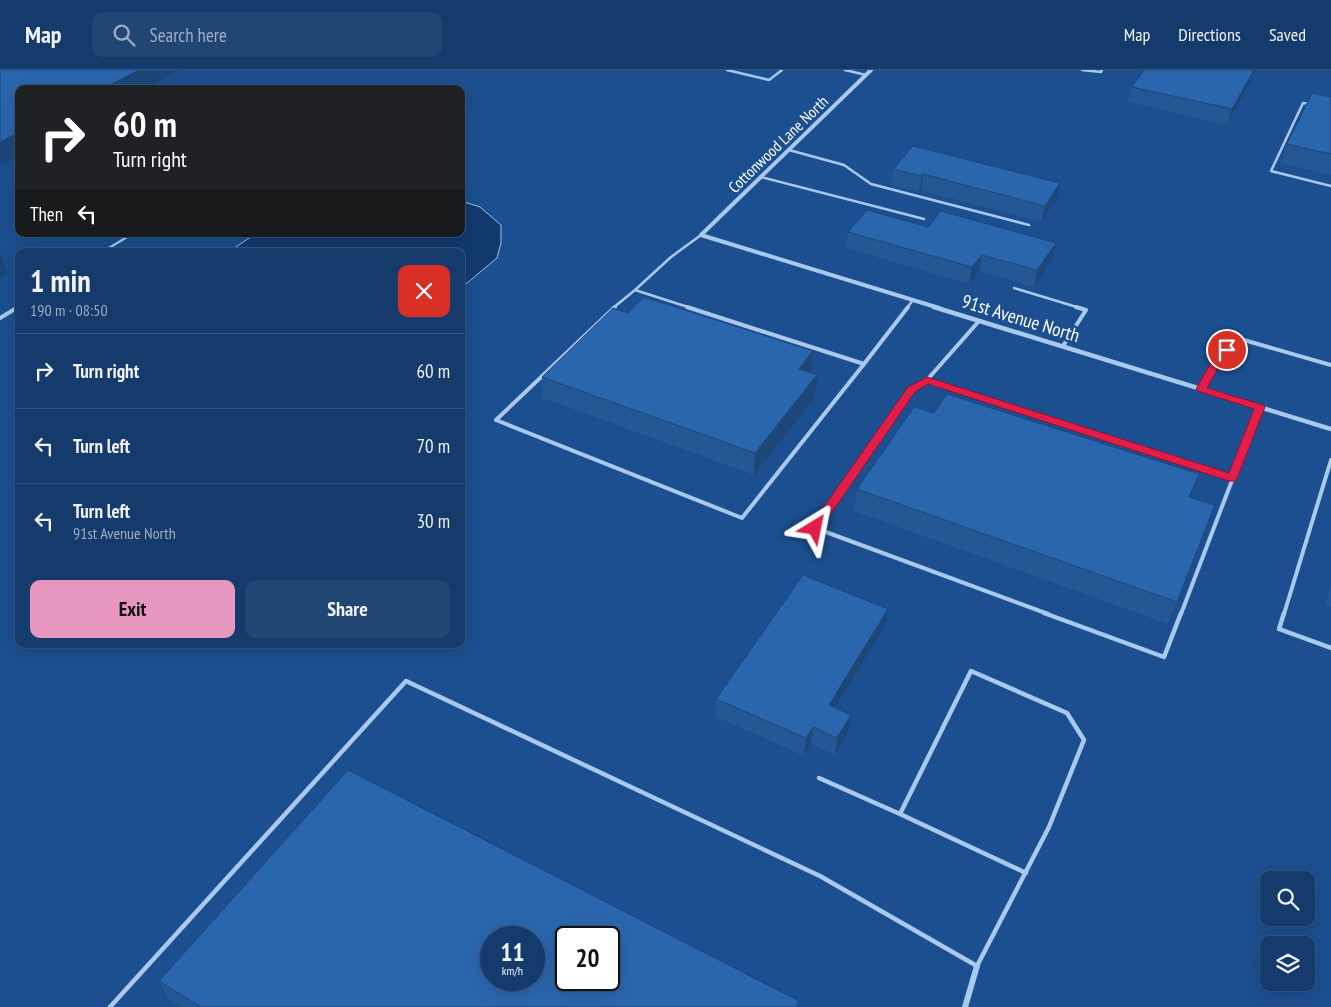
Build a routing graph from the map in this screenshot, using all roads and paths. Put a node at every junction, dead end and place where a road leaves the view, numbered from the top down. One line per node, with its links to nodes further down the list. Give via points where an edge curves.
1 (727, 70): 2 (lane, via 769,80)
2 (782, 70)
3 (845, 70): 7 (lane)
4 (871, 70): 7 (street, Cottonwood Lane North)
5 (1082, 70): 6 (lane)
6 (1102, 70)
7 (866, 75): 9 (street, Cottonwood Lane North)
8 (1312, 105): 11 (lane, via 1303,103 1271,171)
9 (789, 150): 10 (street, Cottonwood Lane North); 13 (lane, via 844,165 872,184)
10 (760, 177): 12 (lane); 14 (street, Cottonwood Lane North)
11 (1331, 186)
12 (924, 219)
13 (1028, 225)
14 (701, 235): 18 (lane); 19 (street, 91st Avenue North)
15 (127, 237): 16 (lane)
16 (109, 248)
17 (1014, 288): 23 (lane, via 1086,310)
18 (635, 290): 24 (lane); 24 (lane, via 496,420 742,518)
19 (913, 300): 22 (street, 91st Avenue North); 24 (lane)
20 (15, 309): 21 (lane)
21 (0, 318)
22 (979, 320): 23 (street, 91st Avenue North); 26 (lane)
23 (1063, 346): 27 (street, 91st Avenue North)
24 (864, 364)
25 (1331, 365): 27 (lane, via 1237,338 1217,362)
26 (927, 380): 31 (lane); 31 (lane, via 912,389 815,528 1164,657)
27 (1202, 389): 28 (street, 91st Avenue North)
28 (1260, 407): 29 (street, 91st Avenue North); 31 (lane)
29 (1331, 429)
30 (1331, 460): 32 (lane, via 1279,628)
31 (1233, 478)
32 (1331, 648)
33 (820, 778): 34 (lane)
34 (900, 814): 35 (lane); 35 (lane, via 971,671 1067,713 1084,740)
35 (1026, 873): 36 (lane)
36 (977, 966): 37 (lane, via 820,876 406,681); 38 (street)
37 (110, 1007)
38 (965, 1007)

